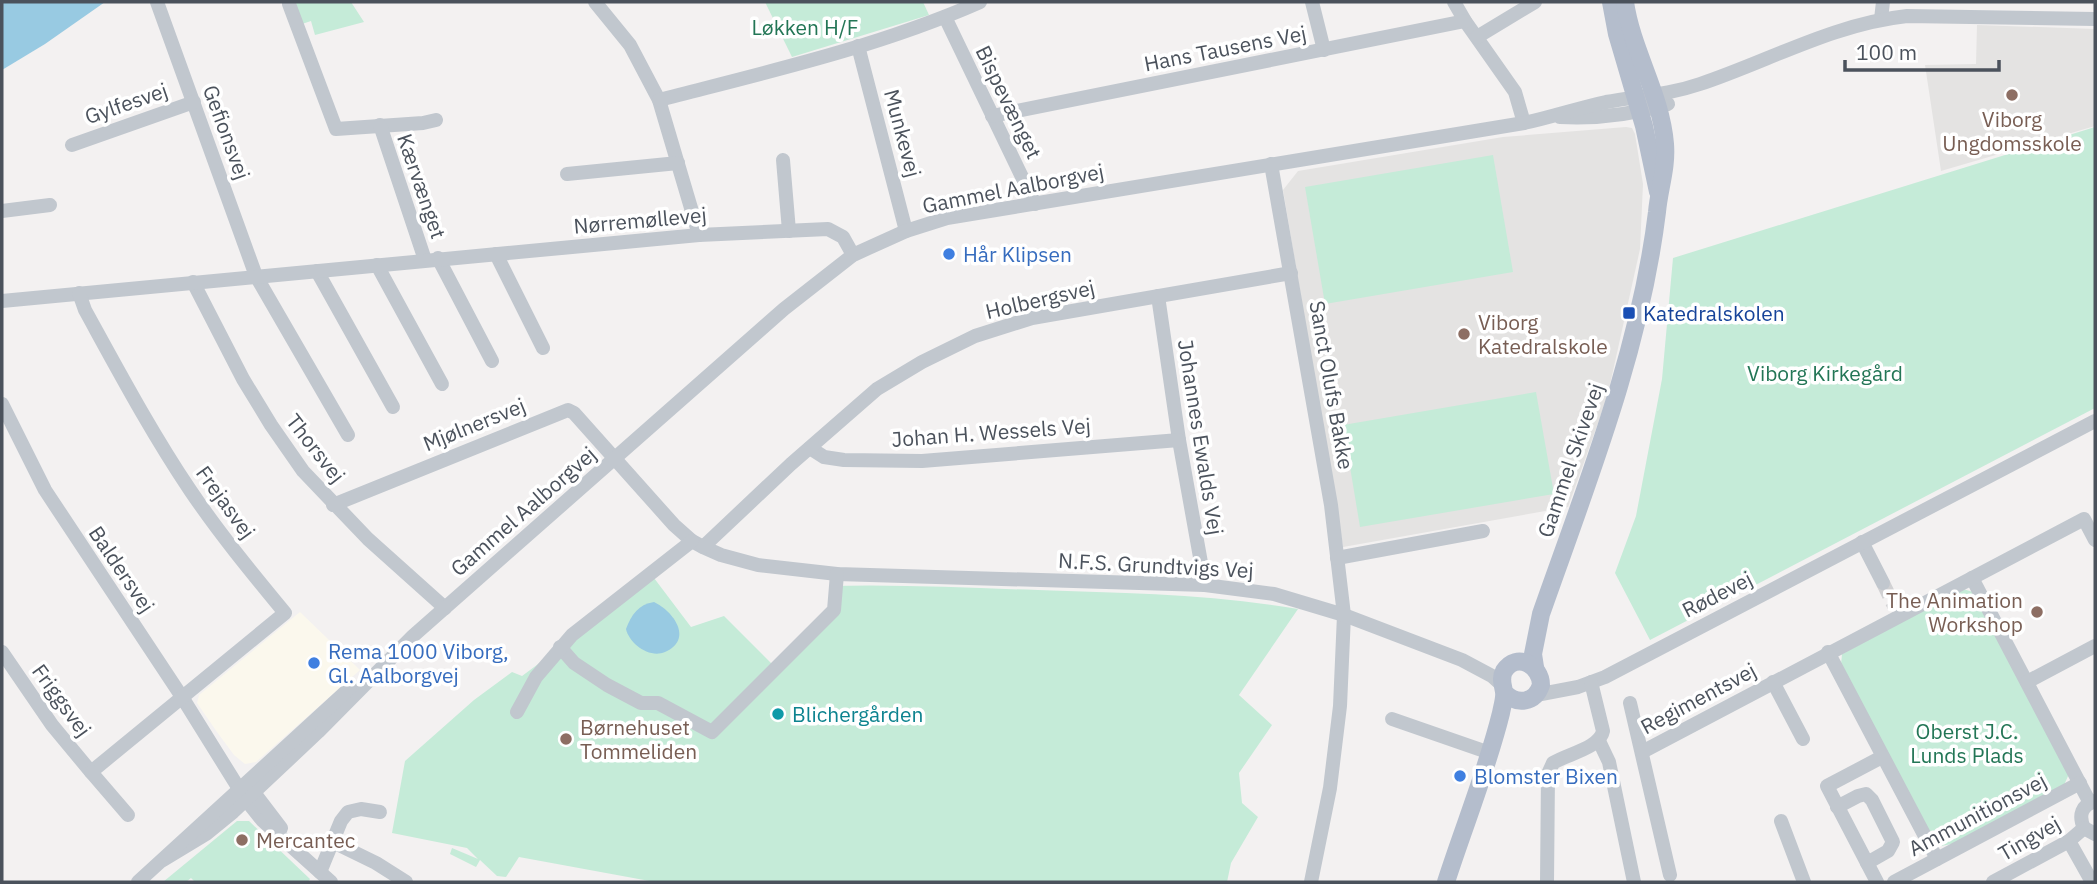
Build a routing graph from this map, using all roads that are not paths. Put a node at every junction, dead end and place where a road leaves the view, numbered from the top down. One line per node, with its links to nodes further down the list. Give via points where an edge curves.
1 (157, 2): 20 (street, Gefionsvej)
2 (596, 2): 18 (street, via 630,45)
3 (980, 2): 11 (street)
4 (1312, 2): 17 (street)
5 (1454, 2): 14 (street)
6 (1535, 2): 15 (street)
7 (1611, 2): 21 (main road, Gammel Skivevej)
8 (1625, 2): 19 (main road, Gammel Skivevej)
9 (1883, 2): 12 (street)
10 (289, 4): 25 (street, Kærvænget, via 336,129)
11 (945, 17): 16 (street); 22 (street, Bispevænget)
12 (1881, 19): 13 (street, Gammel Aalborgvej); 19 (street, Gammel Aalborgvej, via 1803,43 1703,83 1670,103)
13 (2095, 19)
14 (1465, 21): 15 (street); 17 (street, Hans Tausens Vej)
15 (1476, 37): 24 (street, via 1515,92)
16 (858, 46): 18 (street); 36 (street, Munkevej)
17 (1324, 50): 22 (street, Hans Tausens Vej)
18 (659, 100): 28 (street)
19 (1656, 101): 21 (street, Gammel Aalborgvej); 31 (main road, Gammel Skivevej, via 1665,147)
20 (194, 102): 26 (street, Gylfesvej); 44 (street, Gefionsvej)
21 (1637, 104): 24 (street, Gammel Aalborgvej, via 1582,118 1552,117); 31 (main road, Gammel Skivevej)
22 (992, 116): 32 (street, Bispevænget)
23 (436, 120): 25 (street, Kærvænget)
24 (1524, 123): 29 (street, Gammel Aalborgvej)
25 (380, 125): 40 (street, Kærvænget)
26 (72, 145)
27 (783, 160): 35 (street)
28 (678, 163): 30 (street); 37 (street)
29 (1271, 164): 32 (street, Gammel Aalborgvej); 43 (street, Sanct Olufs Bakke)
30 (568, 174)
31 (1659, 195): 70 (main road, Gammel Skivevej, via 1622,381)
32 (1035, 204): 36 (street, Gammel Aalborgvej, via 947,218)
33 (50, 205): 34 (street)
34 (2, 211)
35 (789, 231): 37 (street, Nørremøllevej); 39 (street, Nørremøllevej, via 835,231)
36 (906, 231): 39 (street, Gammel Aalborgvej)
37 (699, 235): 38 (street, Nørremøllevej)
38 (496, 254): 40 (street, Nørremøllevej); 49 (street)
39 (853, 255): 58 (street, Gammel Aalborgvej, via 783,309)
40 (431, 259): 41 (street, Nørremøllevej); 50 (street)
41 (377, 265): 42 (street, Nørremøllevej); 51 (street)
42 (317, 271): 44 (street, Nørremøllevej); 53 (street)
43 (1291, 273): 47 (street, Holbergsvej); 64 (street, Sanct Olufs Bakke)
44 (256, 276): 45 (street, Nørremøllevej); 55 (street)
45 (193, 282): 46 (street, Nørremøllevej); 59 (street, Thorsvej, via 271,425)
46 (79, 293): 48 (street, Nørremøllevej); 83 (street, Frejasvej, via 139,407 190,489 285,613)
47 (1157, 296): 56 (street, Johannes Ewalds Vej); 57 (street, Holbergsvej, via 1032,318 975,336 877,389)
48 (2, 301)
49 (543, 348)
50 (492, 361)
51 (442, 384)
52 (2, 404): 83 (street, Baldersvej, via 45,490)
53 (393, 407)
54 (2095, 421): 62 (street, Rødevej)
55 (348, 435)
56 (1179, 440): 57 (street, Johan H. Wessels Vej, via 922,461 844,460 824,457); 68 (street, Johannes Ewalds Vej)
57 (810, 448): 63 (street, Holbergsvej)
58 (614, 459): 59 (street, Mjølnersvej, via 574,413 563,410); 63 (street, N.F.S. Grundtvigs Vej); 69 (street, Gammel Aalborgvej)
59 (333, 505): 69 (street, Thorsvej)
60 (1483, 531): 64 (street)
61 (2095, 540): 66 (street, Regimentsvej, via 2084,519)
62 (1862, 542): 67 (street); 79 (street, Rødevej)
63 (697, 544): 65 (street, N.F.S. Grundtvigs Vej, via 758,565); 73 (street)
64 (1337, 558): 71 (street, Sanct Olufs Bakke)
65 (837, 574): 68 (street, N.F.S. Grundtvigs Vej); 73 (street, via 834,610 712,732 658,703 641,703 607,685 574,663)
66 (1972, 578): 75 (street, Regimentsvej, via 1897,610); 81 (street)
67 (1882, 583)
68 (1205, 585): 71 (street, N.F.S. Grundtvigs Vej, via 1274,594)
69 (445, 608): 95 (street, Gammel Aalborgvej, via 383,658)
70 (1541, 614): 77 (main road, Gammel Skivevej); 78 (main road, Gammel Skivevej, via 1533,654)
71 (1344, 615): 76 (street, N.F.S. Grundtvigs Vej); 110 (street, Sanct Olufs Bakke, via 1330,788)
72 (2095, 646): 81 (street)
73 (560, 647): 86 (street)
74 (2, 652): 93 (street, Friggsvej)
75 (1828, 652): 80 (street, Regimentsvej); 92 (street)
76 (1462, 660): 77 (street, N.F.S. Grundtvigs Vej); 82 (street, N.F.S. Grundtvigs Vej, via 1495,678)
77 (1511, 665): 78 (main road, via 1525,662); 82 (main road, via 1503,675)
78 (1538, 672): 79 (street, Rødevej, via 1552,682); 84 (main road, via 1541,685)
79 (1591, 682): 84 (street, Rødevej); 89 (street, via 1603,731)
80 (1773, 682): 88 (street, Regimentsvej); 91 (street, Regimentsvej)
81 (2027, 682): 94 (street)
82 (1503, 688): 84 (main road, via 1511,699); 90 (main road)
83 (182, 697): 93 (street, Friggsvej); 95 (street, Baldersvej)
84 (1528, 698): 90 (main road, via 1512,711)
85 (1630, 703): 91 (street, Regimentsvej)
86 (517, 712)
87 (1392, 719): 90 (street)
88 (1803, 738)
89 (1599, 741): 112 (street, via 1549,768); 113 (street, via 1609,762)
90 (1493, 745): 111 (main road)
91 (1642, 751): 106 (street, Regimentsvej)
92 (1882, 757): 97 (street, via 1827,786); 104 (street)
93 (91, 772): 99 (street, Friggsvej)
94 (2080, 783): 96 (street); 104 (street, Ammunitionsvej)
95 (246, 791): 107 (street, Baldersvej, via 262,820); 108 (street, Gammel Aalborgvej, via 206,834 163,860)
96 (2093, 802): 101 (street, via 2085,806 2081,817)
97 (1838, 807): 105 (street); 105 (street, Ammunitionsvej, via 1866,794 1893,842)
98 (380, 812): 103 (street, via 348,812)
99 (128, 815)
100 (1781, 821): 114 (street)
101 (2090, 831): 102 (street, Tingvej)
102 (2069, 841): 117 (street, Tingvej); 118 (street)
103 (333, 842): 107 (street); 109 (street)
104 (1937, 859): 116 (street, Ammunitionsvej)
105 (1867, 863): 115 (street)
106 (1670, 876)
107 (326, 877)
108 (138, 882)
109 (406, 882)
110 (1311, 882)
111 (1446, 882)
112 (1547, 882)
113 (1634, 882)
114 (1804, 882)
115 (1877, 882)
116 (1894, 882)
117 (1993, 882)
118 (2092, 882)

